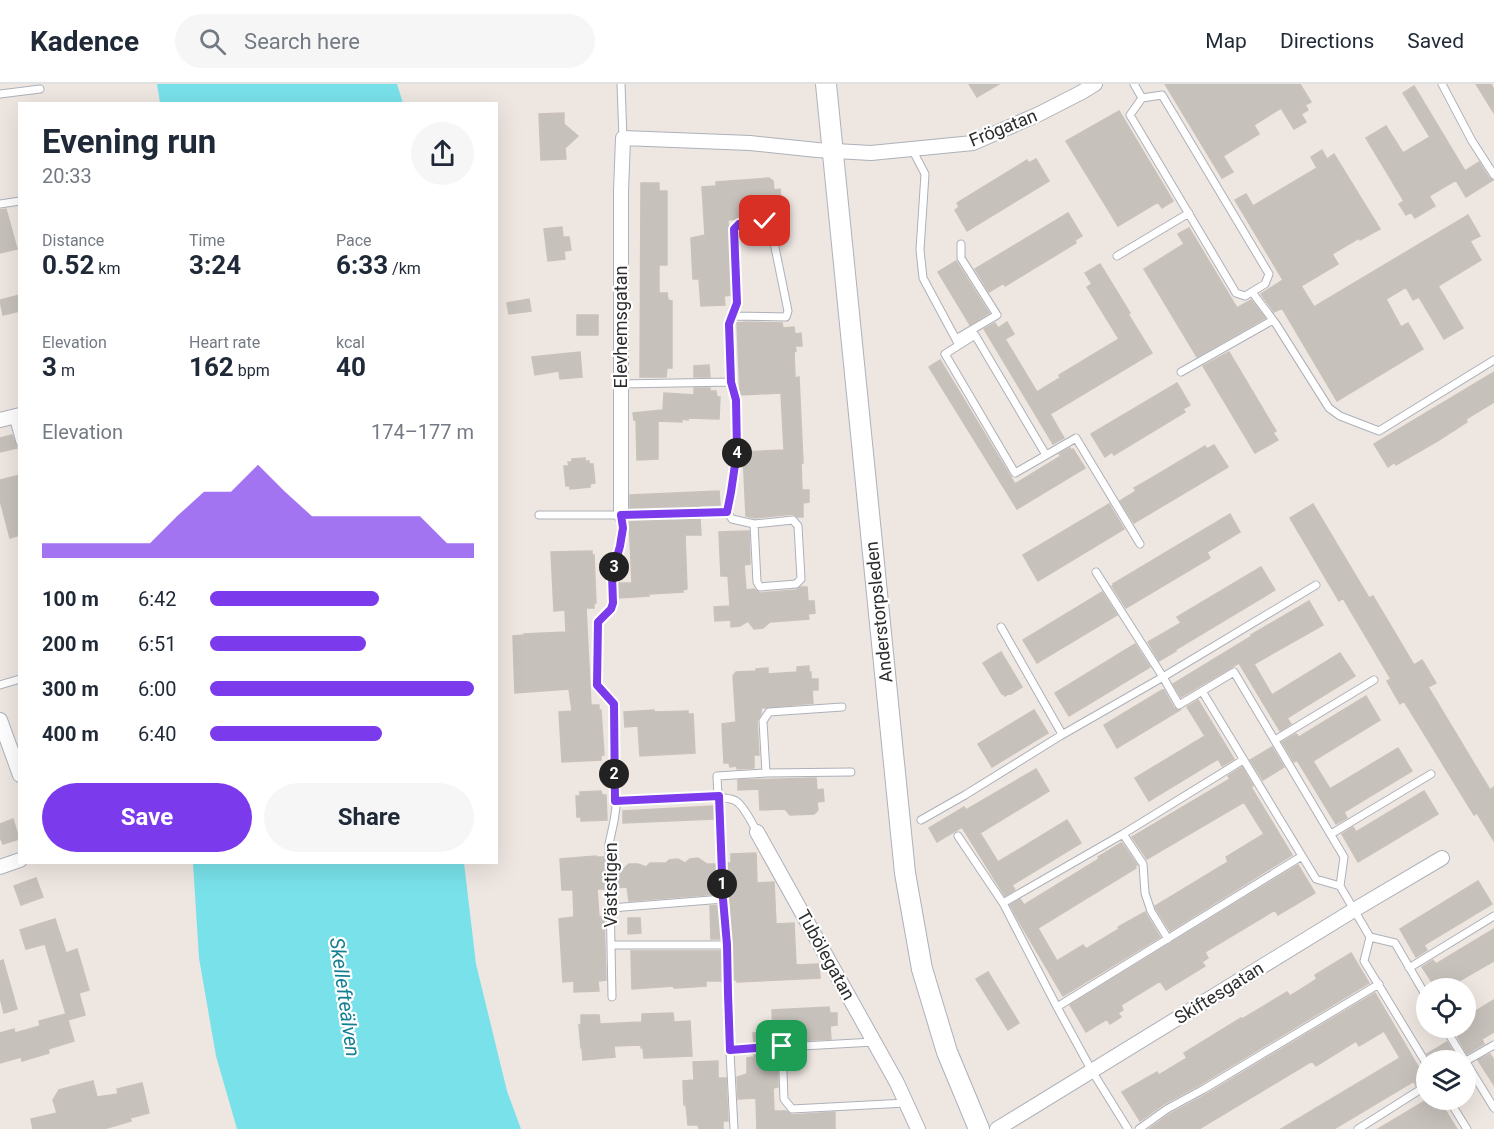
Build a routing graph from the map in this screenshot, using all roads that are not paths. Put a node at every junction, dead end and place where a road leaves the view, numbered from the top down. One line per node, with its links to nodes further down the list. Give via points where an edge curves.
1 (24, 84): 8 (lane)
2 (621, 84): 11 (lane, Elevhemsgatan)
3 (826, 84): 13 (main road, Anderstorpsleden)
4 (1095, 84): 12 (street, Frögatan, via 973,143)
5 (1134, 84): 10 (lane)
6 (1442, 84): 14 (lane)
7 (40, 89): 8 (lane)
8 (30, 90): 9 (lane)
9 (0, 94)
10 (1142, 98): 17 (lane, via 1130,115); 20 (lane, via 1161,95 1269,274 1265,284)
11 (623, 138): 13 (street); 27 (street, Elevhemsgatan)
12 (912, 149): 13 (street, Frögatan); 23 (lane, via 925,174 920,250 923,279)
13 (832, 151): 93 (main road, Anderstorpsleden, via 905,873 922,969 947,1052)
14 (1494, 175)
15 (18, 201): 16 (lane)
16 (0, 204)
17 (1189, 213): 19 (lane); 20 (lane, via 1236,293 1245,296)
18 (961, 244): 23 (lane, via 962,258 996,315)
19 (1117, 256)
20 (1252, 292): 22 (lane)
21 (732, 316): 21 (lane, via 737,303 734,229 739,224 765,221 770,223 788,310 786,317); 26 (lane)
22 (1273, 320): 24 (lane, via 1329,408 1379,431); 25 (lane)
23 (958, 342): 30 (lane, via 975,335); 30 (lane, via 945,354 1015,473)
24 (1494, 360)
25 (1181, 372)
26 (731, 382): 27 (lane); 31 (lane, via 736,400 737,451)
27 (621, 384): 33 (street, Elevhemsgatan)
28 (11, 417): 29 (lane)
29 (18, 436)
30 (1046, 455): 35 (lane, via 1076,438)
31 (727, 512): 33 (lane); 34 (lane, via 732,519)
32 (539, 515): 33 (lane)
33 (621, 515): 54 (lane, Väststigen, via 623,528 612,575 613,603 598,622 597,685 614,704)
34 (754, 524): 34 (lane, via 793,520 798,526 801,579 796,584 760,586 757,582)
35 (1140, 544)
36 (1096, 572): 39 (lane)
37 (1316, 585): 39 (lane)
38 (1001, 627): 46 (lane)
39 (1163, 677): 43 (lane, via 1179,705); 46 (lane)
40 (18, 680): 42 (lane)
41 (1374, 680): 47 (lane)
42 (0, 685)
43 (1202, 691): 47 (lane, via 1234,672); 48 (lane)
44 (842, 707): 51 (lane, via 769,712 763,721)
45 (0, 720): 49 (street)
46 (1062, 734): 55 (lane)
47 (1275, 741): 58 (lane)
48 (1243, 760): 57 (lane); 60 (lane)
49 (18, 770)
50 (851, 772): 51 (lane)
51 (766, 773): 53 (lane, via 717,776)
52 (1431, 774): 58 (lane)
53 (719, 796): 54 (lane); 56 (lane, Tubölegatan, via 736,801); 65 (lane)
54 (615, 801): 67 (lane, Väststigen, via 609,844)
55 (921, 819)
56 (757, 832): 79 (street, Tubölegatan)
57 (1123, 834): 66 (lane); 71 (lane, via 1143,864 1151,911)
58 (1331, 834): 64 (lane, via 1344,856)
59 (958, 836): 66 (lane)
60 (1302, 856): 64 (lane, via 1316,879); 71 (lane)
61 (1442, 858): 68 (street, Skiftesgatan)
62 (18, 861): 63 (street)
63 (0, 867)
64 (1340, 886): 68 (lane)
65 (723, 899): 67 (lane); 73 (lane)
66 (1004, 903): 78 (lane)
67 (611, 908): 72 (lane, Väststigen)
68 (1354, 910): 70 (lane); 85 (street, Skiftesgatan)
69 (1494, 916): 74 (lane)
70 (1370, 937): 74 (lane, via 1395,944); 76 (lane, via 1364,961)
71 (1168, 939): 78 (lane)
72 (611, 945): 73 (lane, Väststigen); 77 (lane, Väststigen)
73 (727, 945): 82 (lane)
74 (1409, 968): 75 (lane)
75 (1416, 980)
76 (1379, 984): 83 (lane); 96 (lane)
77 (612, 997)
78 (1057, 1007): 85 (lane)
79 (874, 1042): 81 (lane); 88 (street, Tubölegatan)
80 (1494, 1045): 84 (lane)
81 (782, 1046): 82 (lane); 88 (lane, via 784,1100 792,1109)
82 (730, 1050): 91 (lane)
83 (1418, 1050)
84 (1476, 1055)
85 (1092, 1071): 94 (street, Skiftesgatan); 95 (lane)
86 (1476, 1077): 89 (lane)
87 (1416, 1092): 97 (lane)
88 (906, 1103): 92 (street, Tubölegatan)
89 (1494, 1107)
90 (1455, 1110): 98 (lane)
91 (734, 1129)
92 (918, 1129)
93 (979, 1129)
94 (997, 1129)
95 (1128, 1129)
96 (1138, 1129)
97 (1358, 1129)
98 (1467, 1129)

